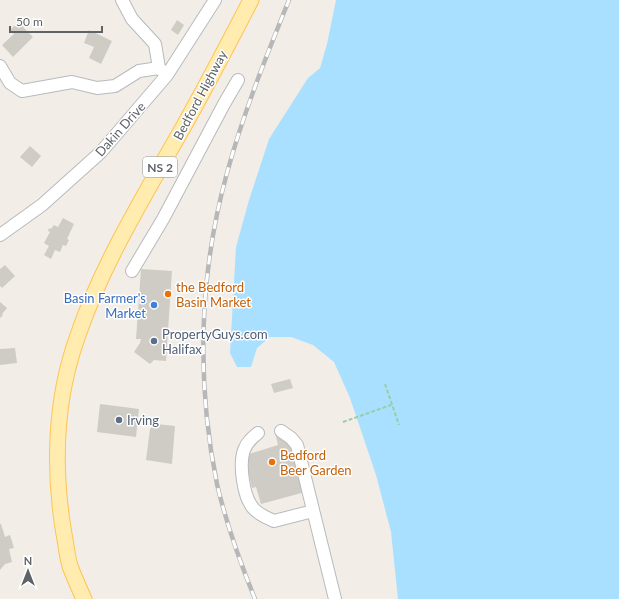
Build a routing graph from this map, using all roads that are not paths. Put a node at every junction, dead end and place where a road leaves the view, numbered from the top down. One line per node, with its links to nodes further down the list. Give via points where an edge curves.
1 (122, 0): 5 (street, via 132,19 155,44)
2 (215, 0): 5 (street, Dakin Drive)
3 (250, 0): 12 (main road, Bedford Highway / NS 2, via 178,137 132,215 101,277 71,358 60,417 58,480 70,565)
4 (0, 66): 5 (street, via 10,83 22,91 72,82 96,88 115,86 139,71)
5 (163, 72): 7 (street, Dakin Drive, via 101,152 42,205)
6 (238, 80): 8 (street)
7 (0, 235)
8 (132, 271)
9 (281, 431): 11 (street, via 297,445)
10 (258, 433): 11 (street, via 249,441 242,461 246,493 253,508 274,521)
11 (313, 510): 13 (street)
12 (84, 599)
13 (335, 599)

